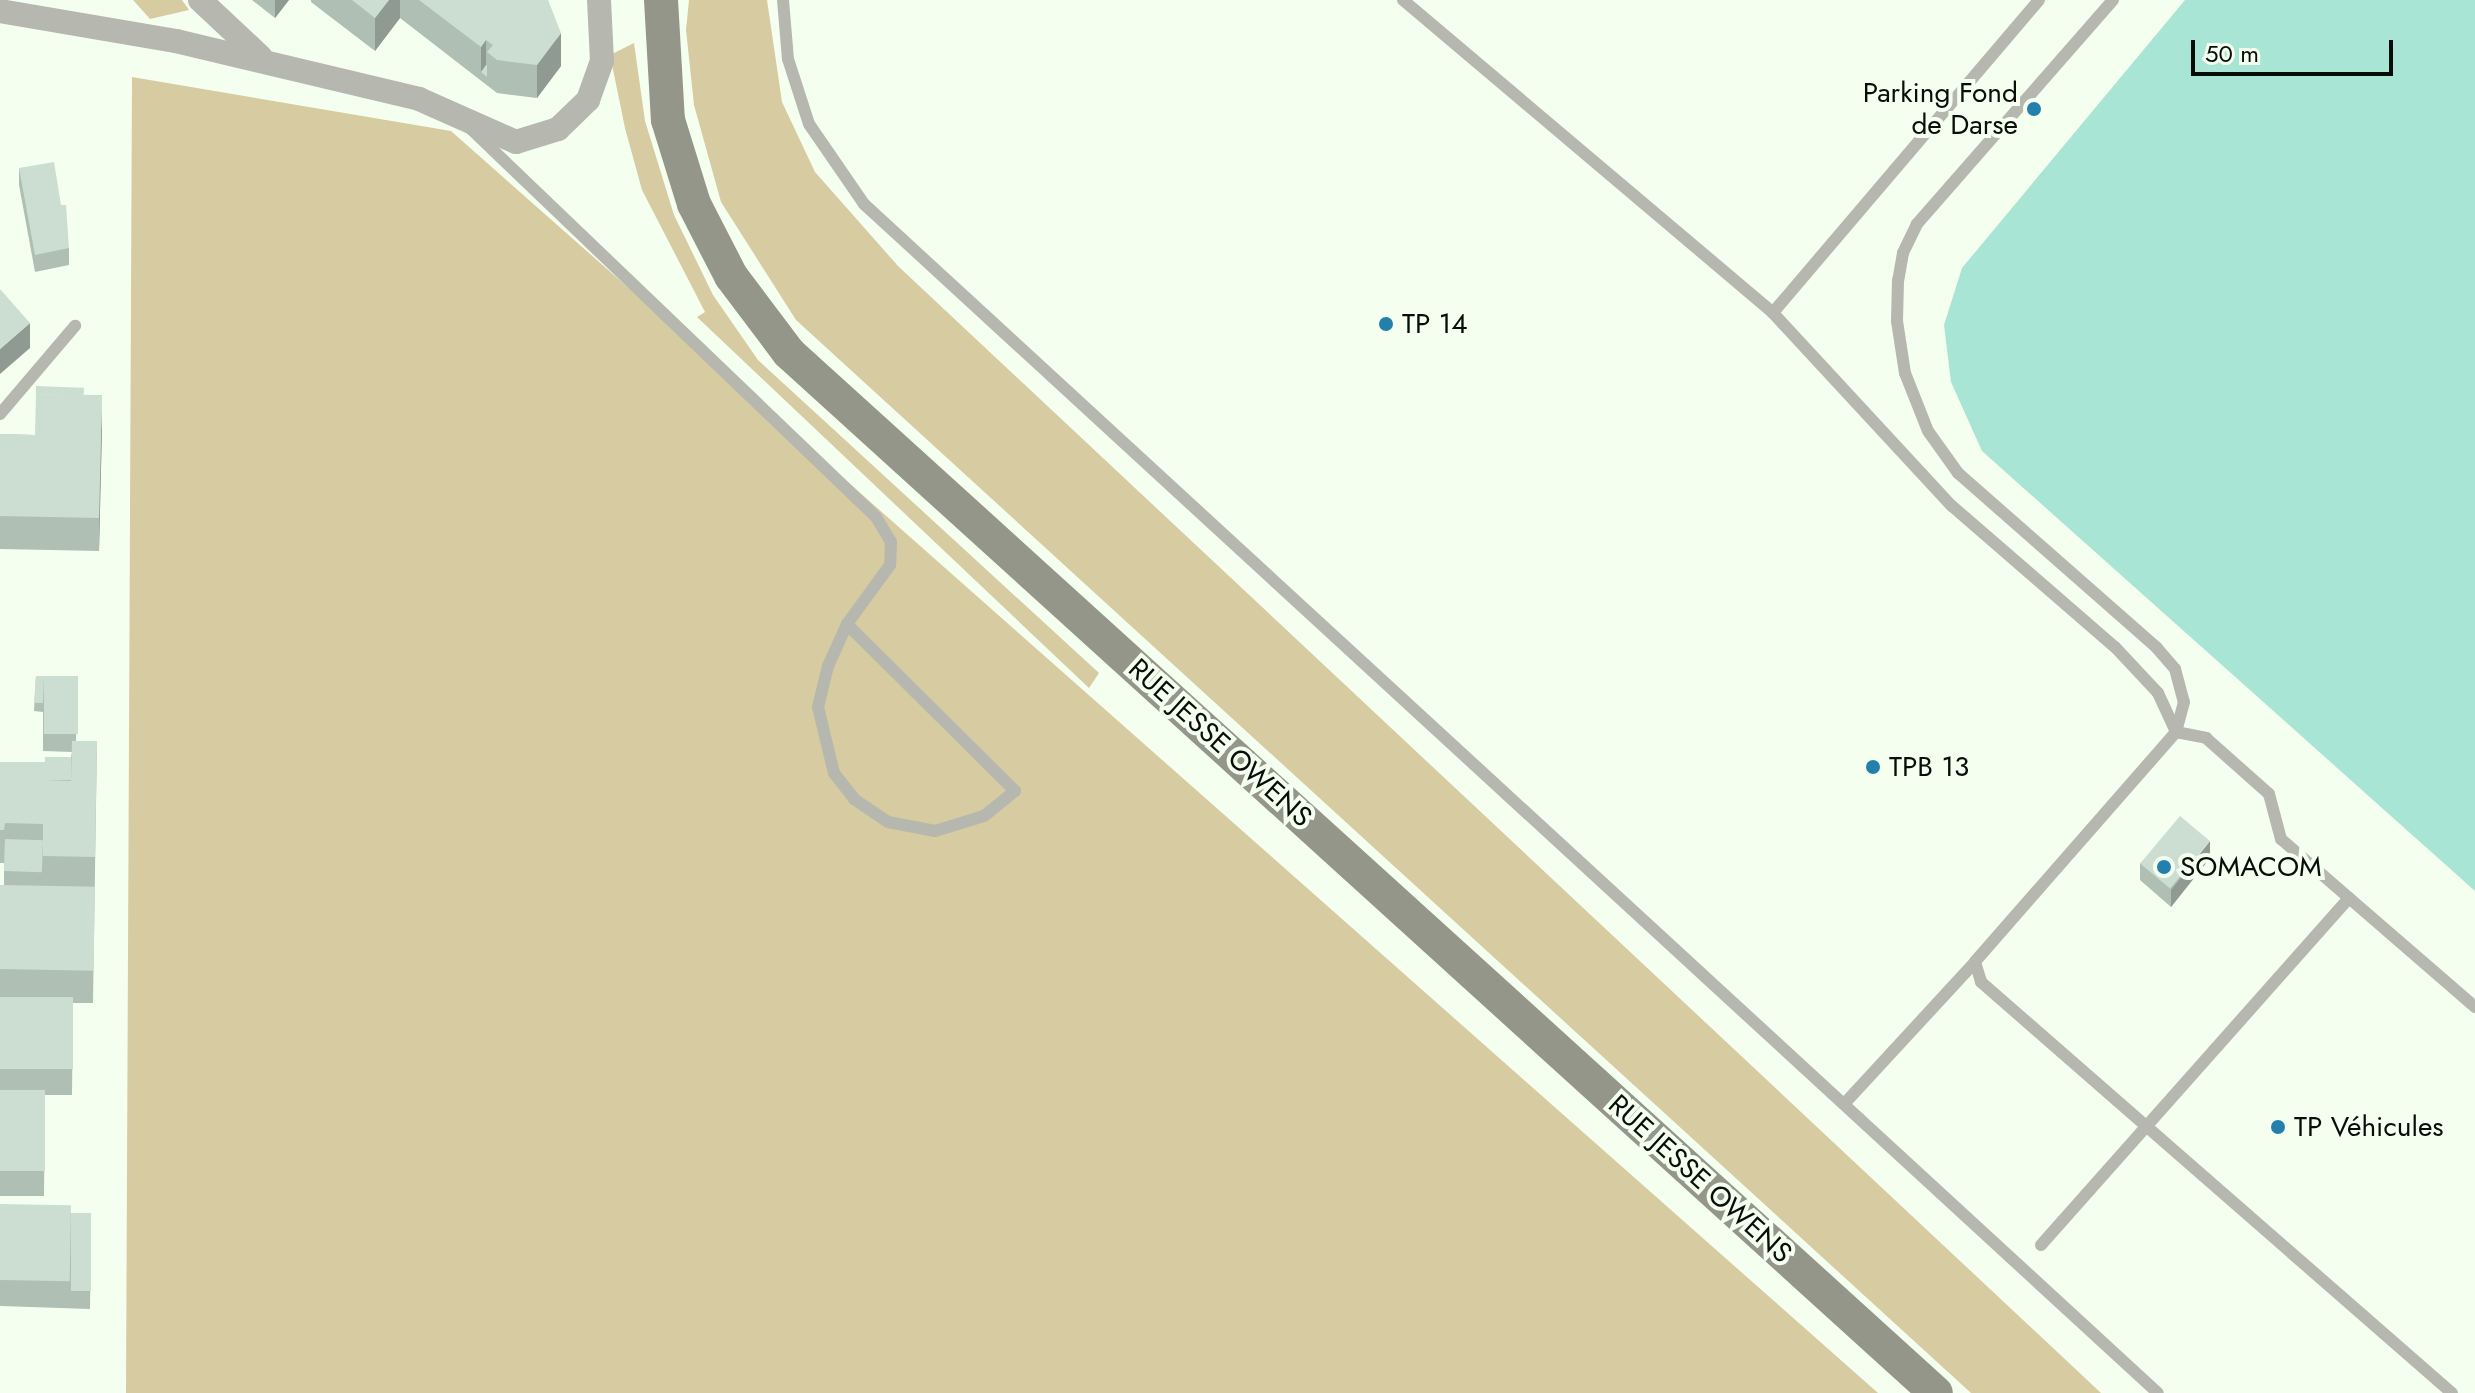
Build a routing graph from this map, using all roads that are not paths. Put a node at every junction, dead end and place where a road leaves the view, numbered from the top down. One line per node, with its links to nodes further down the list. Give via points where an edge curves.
1 (200, 0): 9 (street)
2 (599, 0): 10 (street, via 602,61 588,100 558,129 516,142)
3 (661, 0): 22 (main road, RUE JESSE OWENS, via 668,120 694,204 731,276 789,353)
4 (783, 0): 19 (lane, via 788,59 809,124 864,204)
5 (1403, 0): 11 (lane)
6 (2039, 0): 11 (lane)
7 (2113, 0): 15 (lane, via 1917,224 1903,253 1897,321 1905,373 1928,431 1958,473 2175,669 2184,702)
8 (0, 11): 9 (street)
9 (266, 61): 10 (street, via 419,99)
10 (460, 119): 14 (lane, via 876,517 891,542 890,565)
11 (1773, 313): 15 (lane, via 1952,506 2115,647 2158,693)
12 (75, 326): 13 (lane)
13 (0, 414)
14 (847, 624): 14 (lane, via 828,666 818,707 834,773 854,799 888,822 935,831 984,816 1015,791)
15 (2176, 732): 16 (lane, via 2206,738 2269,794 2281,839); 17 (lane)
16 (2349, 898): 18 (lane); 20 (lane)
17 (1975, 962): 19 (lane); 20 (lane, via 1981,982)
18 (2475, 1007)
19 (1845, 1103): 23 (lane)
20 (2147, 1126): 21 (lane); 24 (lane)
21 (2041, 1245)
22 (1936, 1393)
23 (2158, 1393)
24 (2452, 1393)

